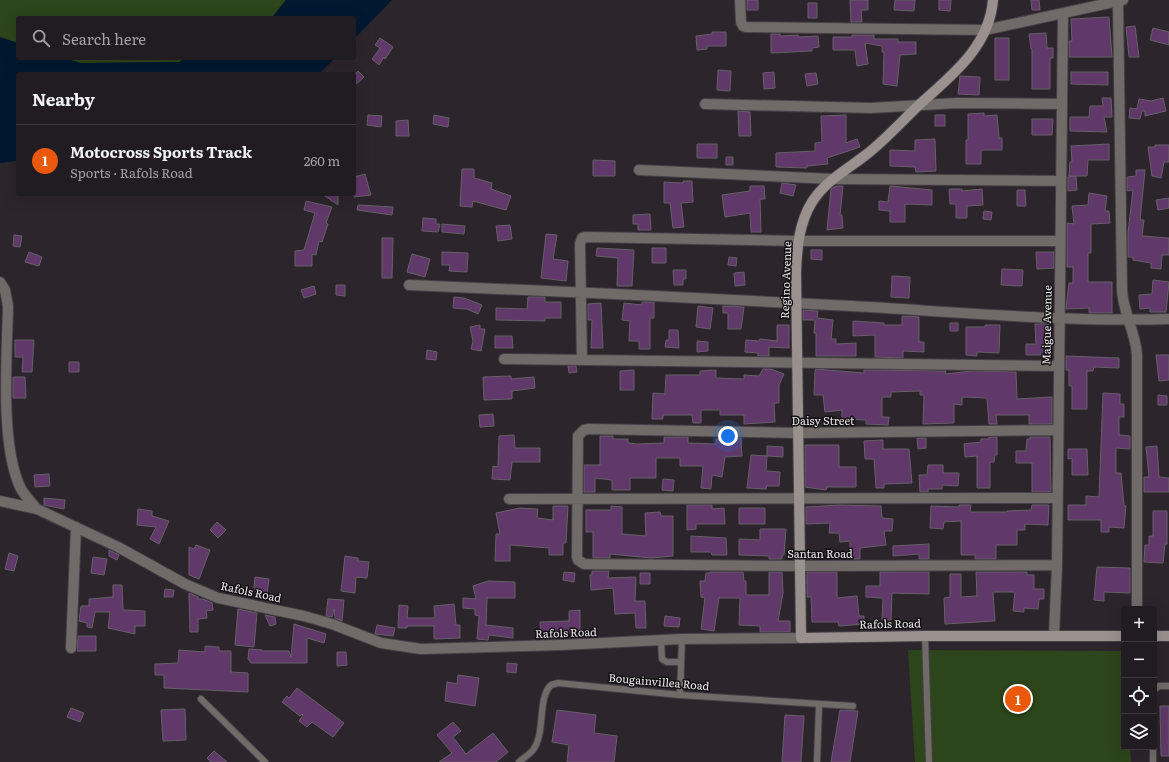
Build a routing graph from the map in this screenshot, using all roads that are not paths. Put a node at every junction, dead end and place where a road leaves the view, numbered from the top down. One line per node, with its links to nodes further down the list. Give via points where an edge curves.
1 (740, 0): 5 (street, via 741,24 746,27)
2 (993, 0): 5 (street, Regino Avenue)
3 (1121, 1): 4 (street); 20 (street, via 1122,290 1124,306)
4 (1063, 14): 5 (street); 7 (street, Maigue Avenue)
5 (985, 30): 8 (street, Regino Avenue, via 964,64)
6 (705, 104): 8 (street, via 870,108)
7 (1062, 104): 8 (street); 11 (street, Maigue Avenue)
8 (920, 105): 10 (street, Regino Avenue, via 876,146)
9 (639, 170): 10 (street)
10 (833, 179): 11 (street); 12 (street, Regino Avenue, via 812,202 801,226)
11 (1061, 181): 13 (street, Maigue Avenue)
12 (798, 241): 13 (street); 16 (street, via 585,237 580,244); 17 (street, Regino Avenue)
13 (1060, 241): 18 (street, Maigue Avenue)
14 (0, 282): 32 (street, Rafols Road, via 5,290 8,306 5,410 10,455 20,486)
15 (409, 285): 16 (street)
16 (580, 292): 17 (street); 22 (street)
17 (796, 303): 18 (street); 23 (street, Regino Avenue)
18 (1058, 318): 20 (street); 24 (street, Maigue Avenue)
19 (1169, 319): 20 (street)
20 (1130, 320): 36 (street, via 1137,354)
21 (504, 359): 22 (street)
22 (582, 360): 23 (street)
23 (797, 364): 24 (street); 26 (street, Regino Avenue)
24 (1058, 366): 25 (street, Maigue Avenue)
25 (1058, 430): 26 (street, Daisy Street); 28 (street, Maigue Avenue)
26 (798, 433): 27 (street, Daisy Street, via 584,430 578,436); 30 (street, Regino Avenue)
27 (577, 498): 29 (street); 30 (street); 35 (street, Santan Road, via 577,557 584,564)
28 (1057, 498): 30 (street); 34 (street, Maigue Avenue)
29 (509, 499)
30 (798, 499): 35 (street, Regino Avenue)
31 (0, 501): 32 (street, Rafols Road)
32 (37, 509): 33 (street, Rafols Road)
33 (76, 527): 44 (street, Rafols Road, via 212,596 304,616 381,643 421,649); 45 (street)
34 (1056, 565): 35 (street, Santan Road); 38 (street, Maigue Avenue)
35 (799, 566): 42 (street, Regino Avenue)
36 (1137, 606)
37 (925, 636): 38 (street, Rafols Road); 42 (street, Rafols Road); 57 (lane)
38 (1054, 636): 39 (street, Rafols Road)
39 (1121, 636)
40 (1157, 636): 41 (street)
41 (1169, 636)
42 (801, 638): 43 (street, Rafols Road)
43 (682, 639): 44 (street, Rafols Road); 46 (lane)
44 (661, 640): 46 (lane, via 661,656 664,661)
45 (71, 648)
46 (681, 662): 49 (lane)
47 (1169, 686): 48 (lane)
48 (1157, 688)
49 (680, 695): 51 (lane, Bougainvillea Road); 55 (lane, Bougainvillea Road, via 552,685 546,692 538,740 533,750)
50 (201, 699): 54 (lane)
51 (820, 705): 52 (lane, Bougainvillea Road); 56 (lane)
52 (853, 706)
53 (1153, 750): 58 (lane)
54 (265, 762)
55 (519, 762)
56 (817, 762)
57 (929, 762)
58 (1153, 762)

